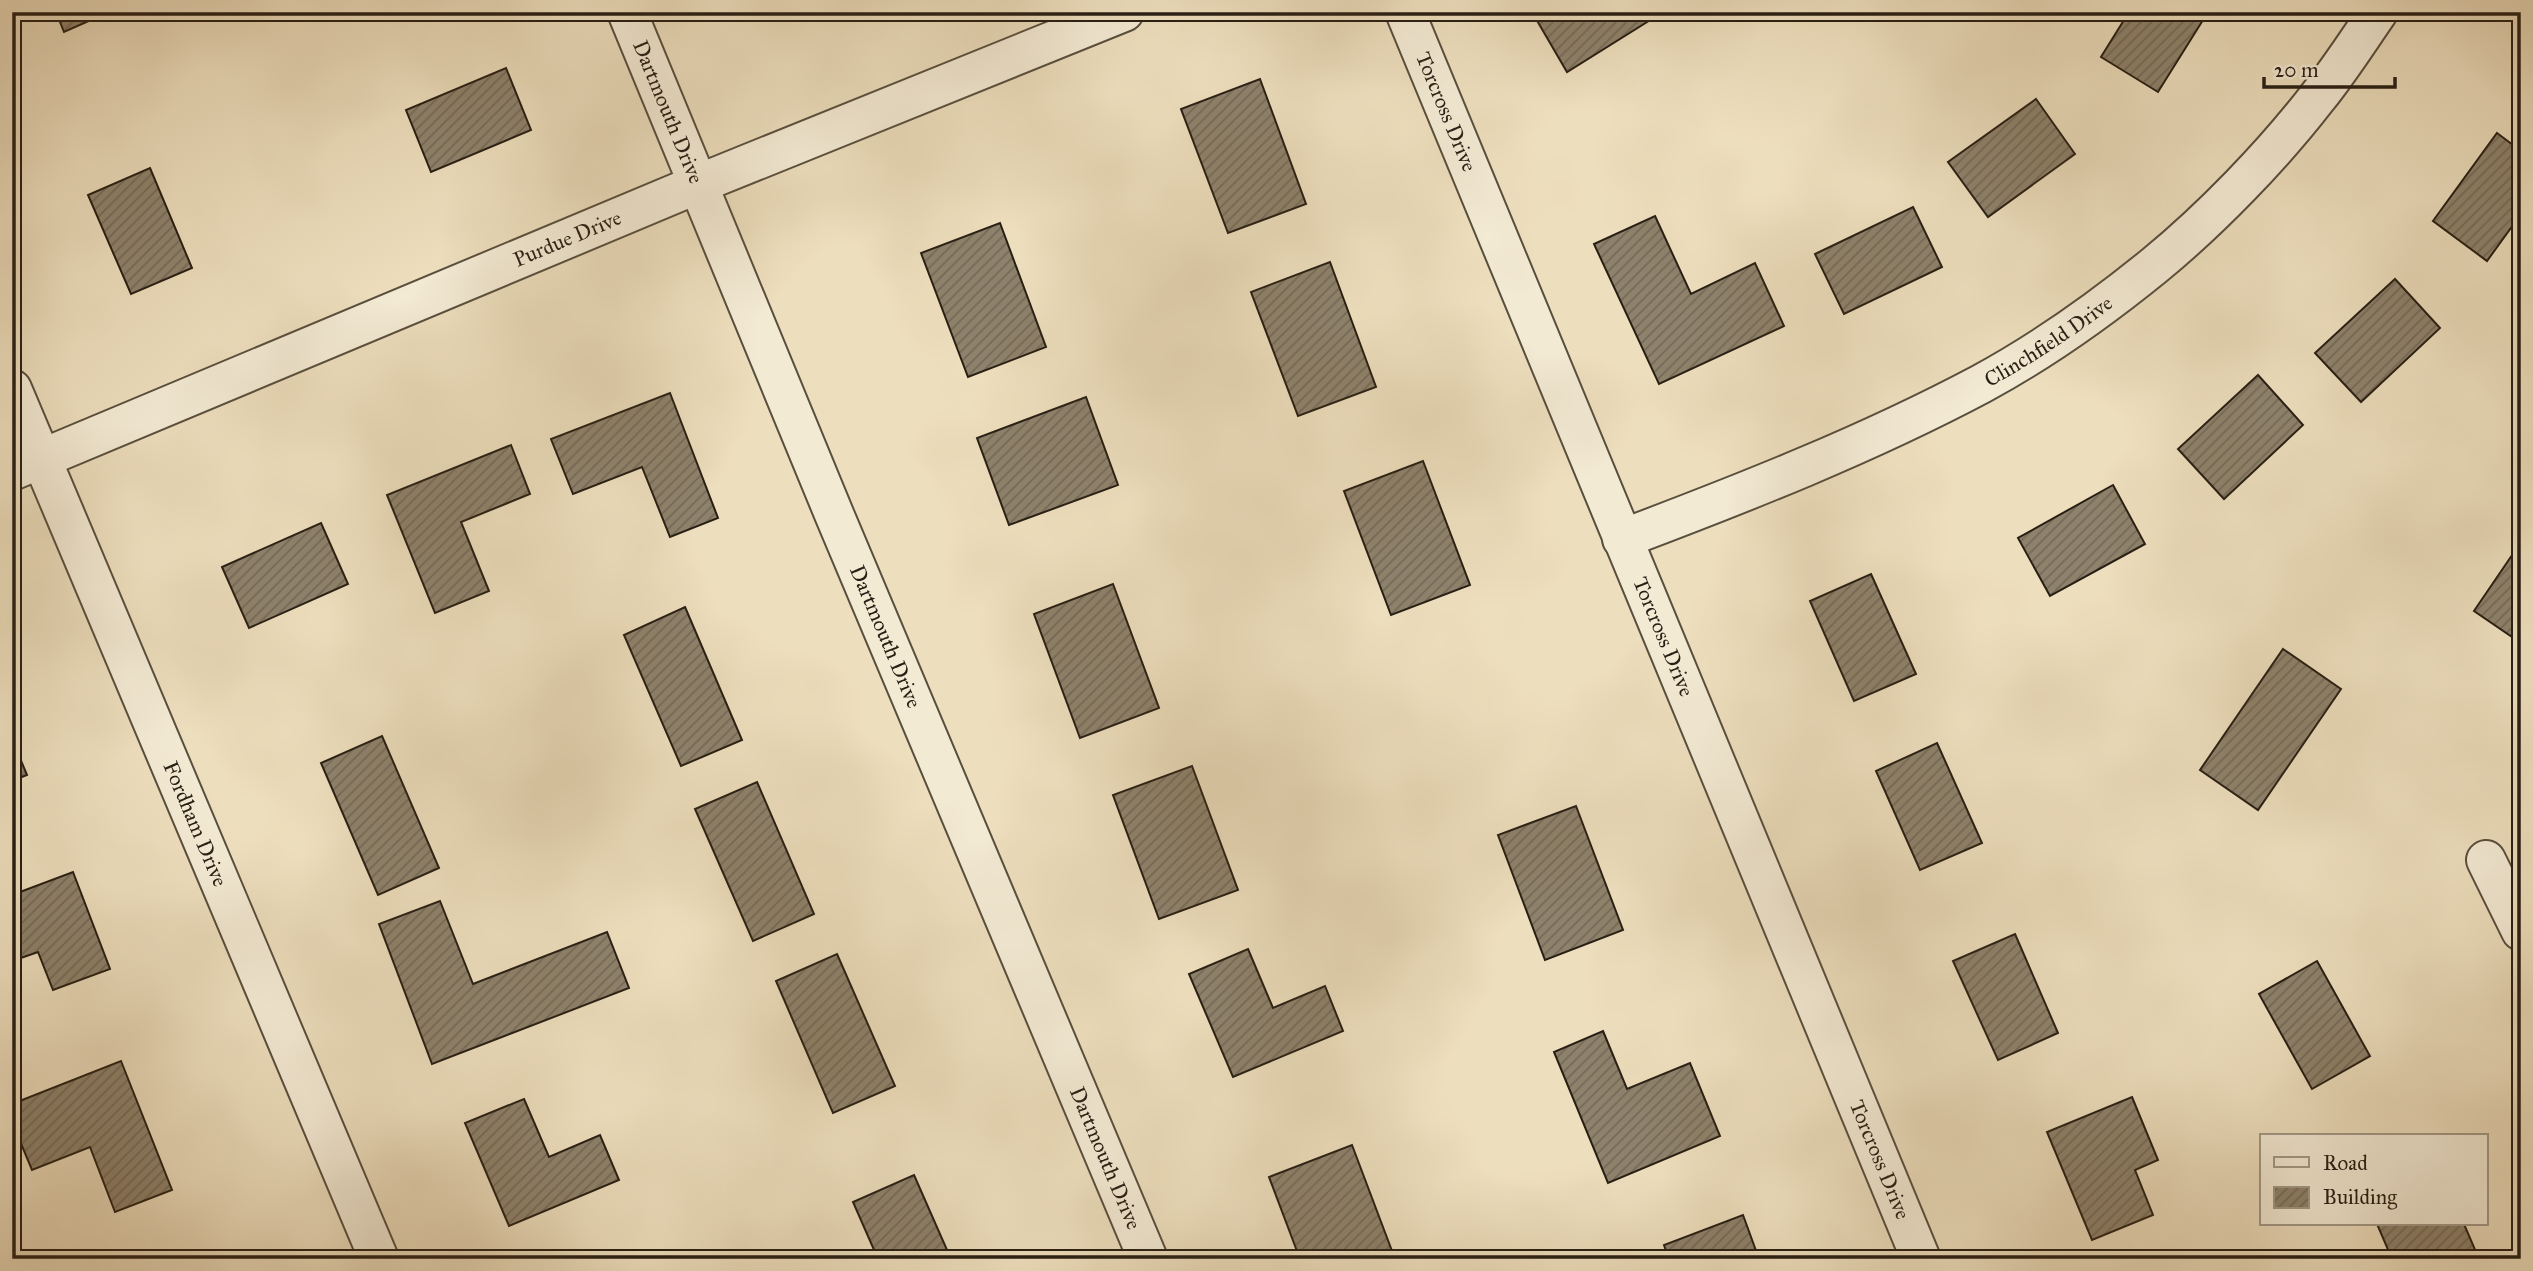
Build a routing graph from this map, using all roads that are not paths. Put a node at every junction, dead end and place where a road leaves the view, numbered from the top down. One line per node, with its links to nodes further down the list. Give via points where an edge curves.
1 (627, 12): 5 (street, Dartmouth Drive)
2 (1124, 12): 5 (street, Purdue Drive)
3 (1405, 12): 8 (street, Torcross Drive)
4 (2378, 12): 8 (street, Clinchfield Drive, via 2317,99 2237,189 2156,264 2076,324 1982,383 1874,436)
5 (698, 184): 7 (street, Purdue Drive); 12 (street, Dartmouth Drive)
6 (12, 389): 7 (street, Fordham Drive)
7 (27, 465): 11 (street, Fordham Drive)
8 (1622, 539): 13 (street, Torcross Drive)
9 (2486, 860): 10 (street)
10 (2521, 932)
11 (379, 1259)
12 (1149, 1259)
13 (1921, 1259)

